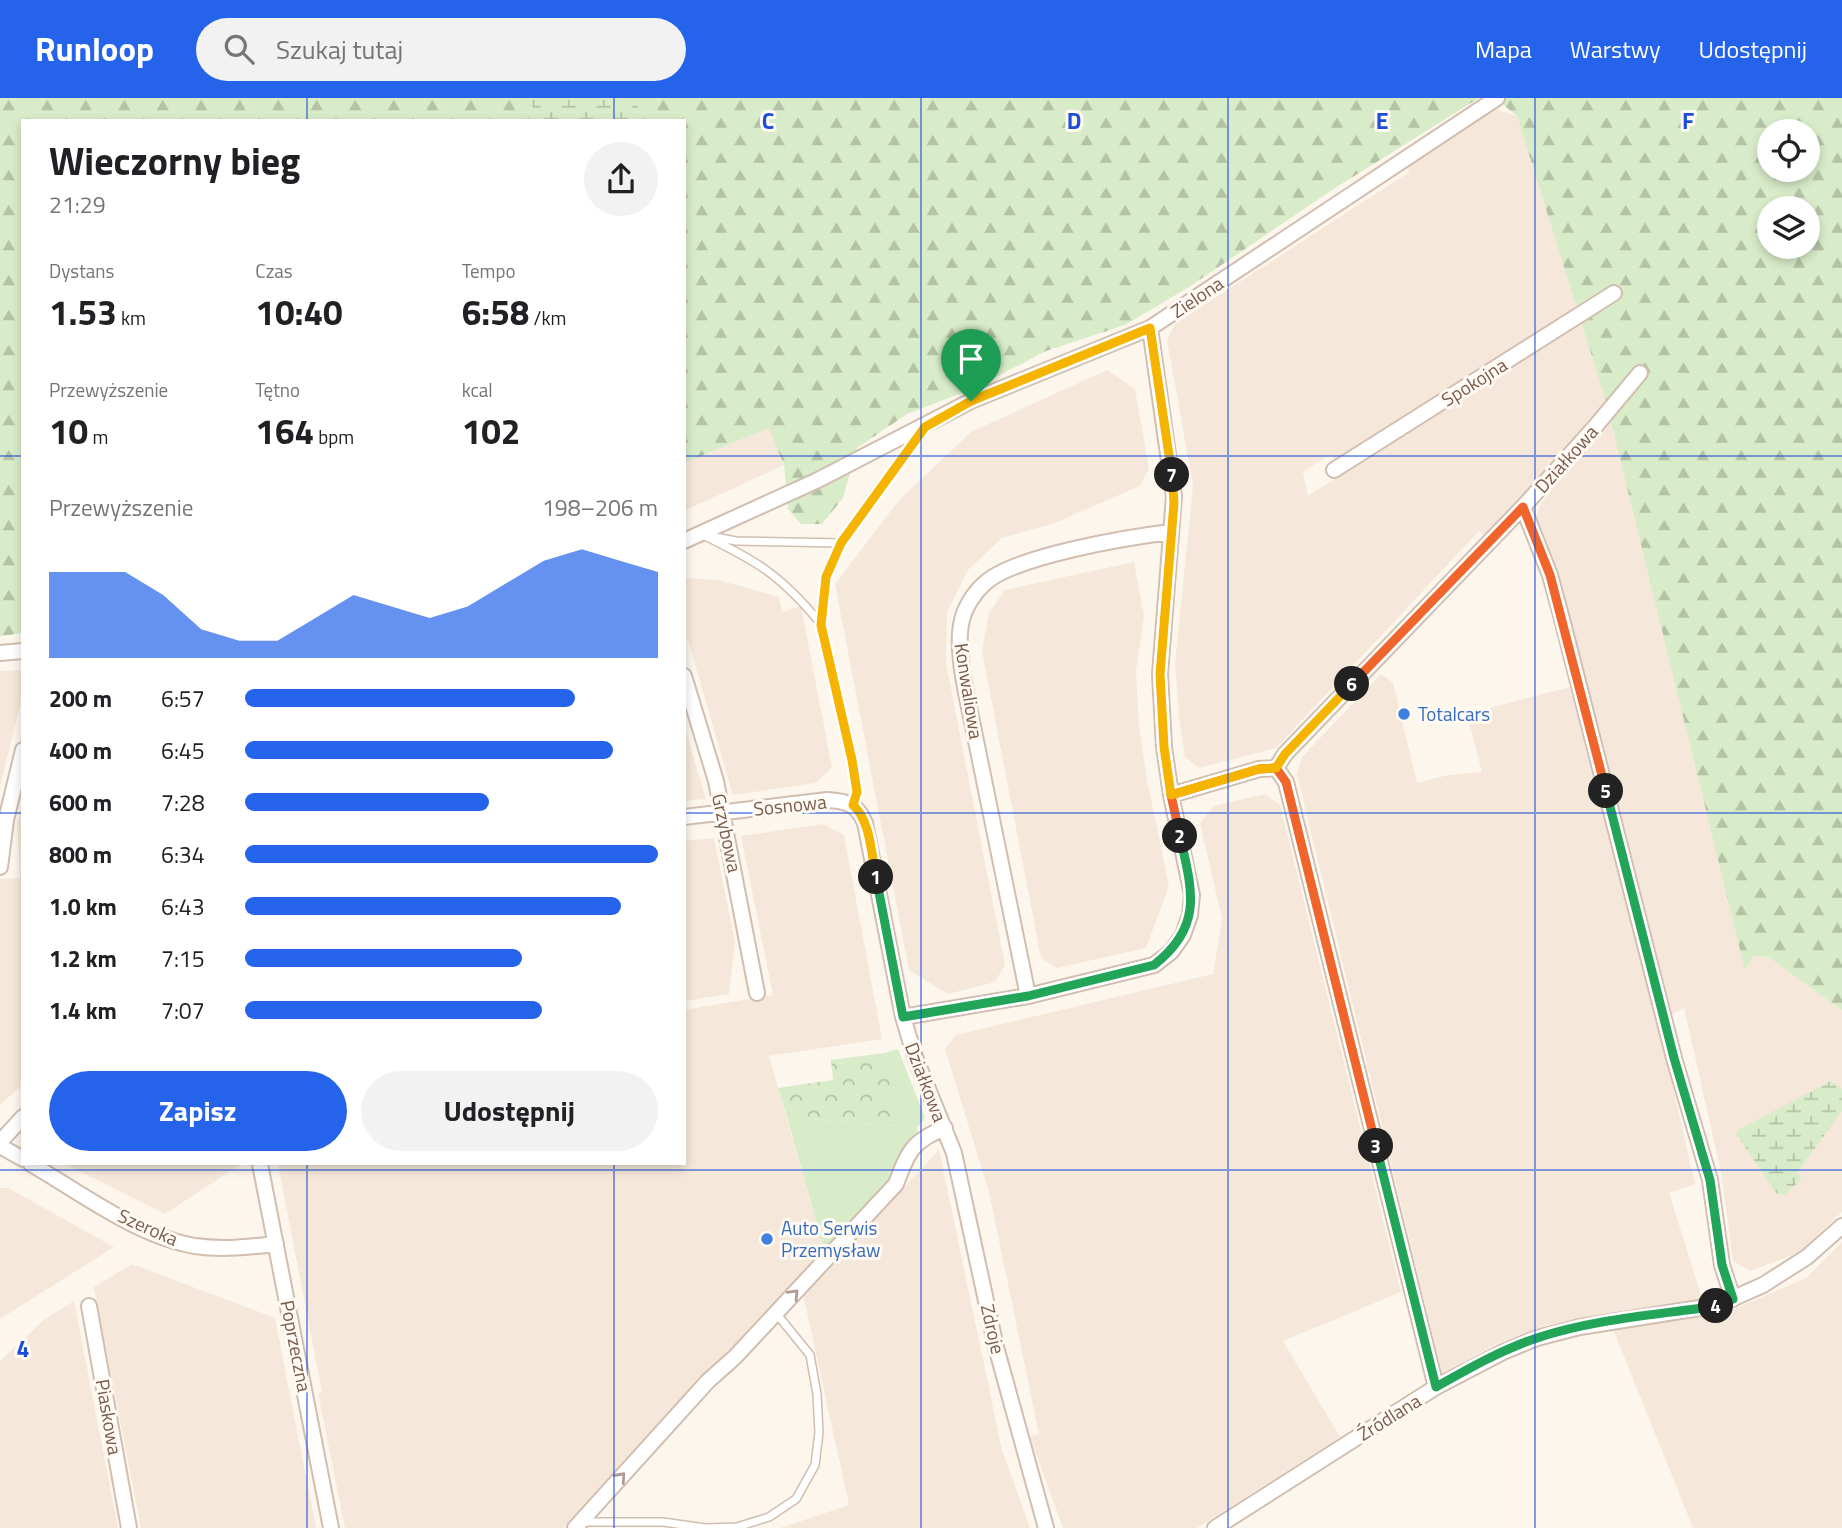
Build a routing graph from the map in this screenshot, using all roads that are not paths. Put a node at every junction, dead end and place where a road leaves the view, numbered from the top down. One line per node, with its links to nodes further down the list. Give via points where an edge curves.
1 (1497, 98): 3 (street, Zielona)
2 (1614, 293): 6 (street, Spokojna)
3 (1150, 328): 5 (street, Zielona, via 971,401); 8 (street, via 1171,464)
4 (1640, 373): 7 (street, Działkowa)
5 (925, 427): 9 (street, Zielona); 11 (lane)
6 (1334, 470)
7 (1523, 507): 17 (street, Działkowa); 34 (street, via 1562,619 1674,1058 1710,1180 1722,1265)
8 (1171, 532): 18 (street, via 1160,674); 24 (street, Konwaliowa, via 1010,567 985,583 961,621 964,678)
9 (700, 533): 10 (street, Zielona); 11 (lane, via 736,541); 12 (lane, via 771,571)
10 (686, 540)
11 (841, 543): 12 (lane, via 826,577)
12 (821, 625): 19 (lane, via 854,771 857,792)
13 (21, 651): 14 (street)
14 (0, 653)
15 (686, 683): 20 (street, Grzybowa)
16 (21, 758): 22 (street)
17 (1276, 768): 18 (street); 37 (street, via 1286,782)
18 (1171, 795): 24 (street, Działkowa, via 1192,895 1183,935 1171,952 1154,965)
19 (853, 805): 20 (street, Sosnowa, via 827,800); 25 (street, via 865,823)
20 (723, 813): 21 (street, Sosnowa); 23 (street, Grzybowa)
21 (686, 817)
22 (0, 868)
23 (757, 993)
24 (1028, 996): 25 (street, Działkowa)
25 (903, 1017): 27 (street, Działkowa)
26 (21, 1118): 28 (street)
27 (945, 1128): 36 (street, Działkowa, one-way to 27, via 896,1184 916,1143); 41 (street, Zdroje, via 996,1347)
28 (0, 1144): 29 (street)
29 (21, 1158)
30 (33, 1165): 33 (street, Szeroka, via 160,1237 204,1247)
31 (260, 1165): 33 (street, Poprzeczna)
32 (1842, 1226): 34 (street, Źródlana, via 1807,1256)
33 (276, 1244): 40 (street, Poprzeczna)
34 (1733, 1299): 37 (street, Źródlana, via 1537,1338)
35 (89, 1306): 39 (street, Piaskowa)
36 (776, 1313): 38 (street, Działkowa, one-way to 36); 38 (lane, via 810,1355 817,1394 815,1465 796,1499 769,1517 737,1527 663,1522)
37 (1436, 1387): 42 (street, Źródlana)
38 (578, 1525)
39 (129, 1528)
40 (331, 1528)
41 (1046, 1528)
42 (1215, 1528)

